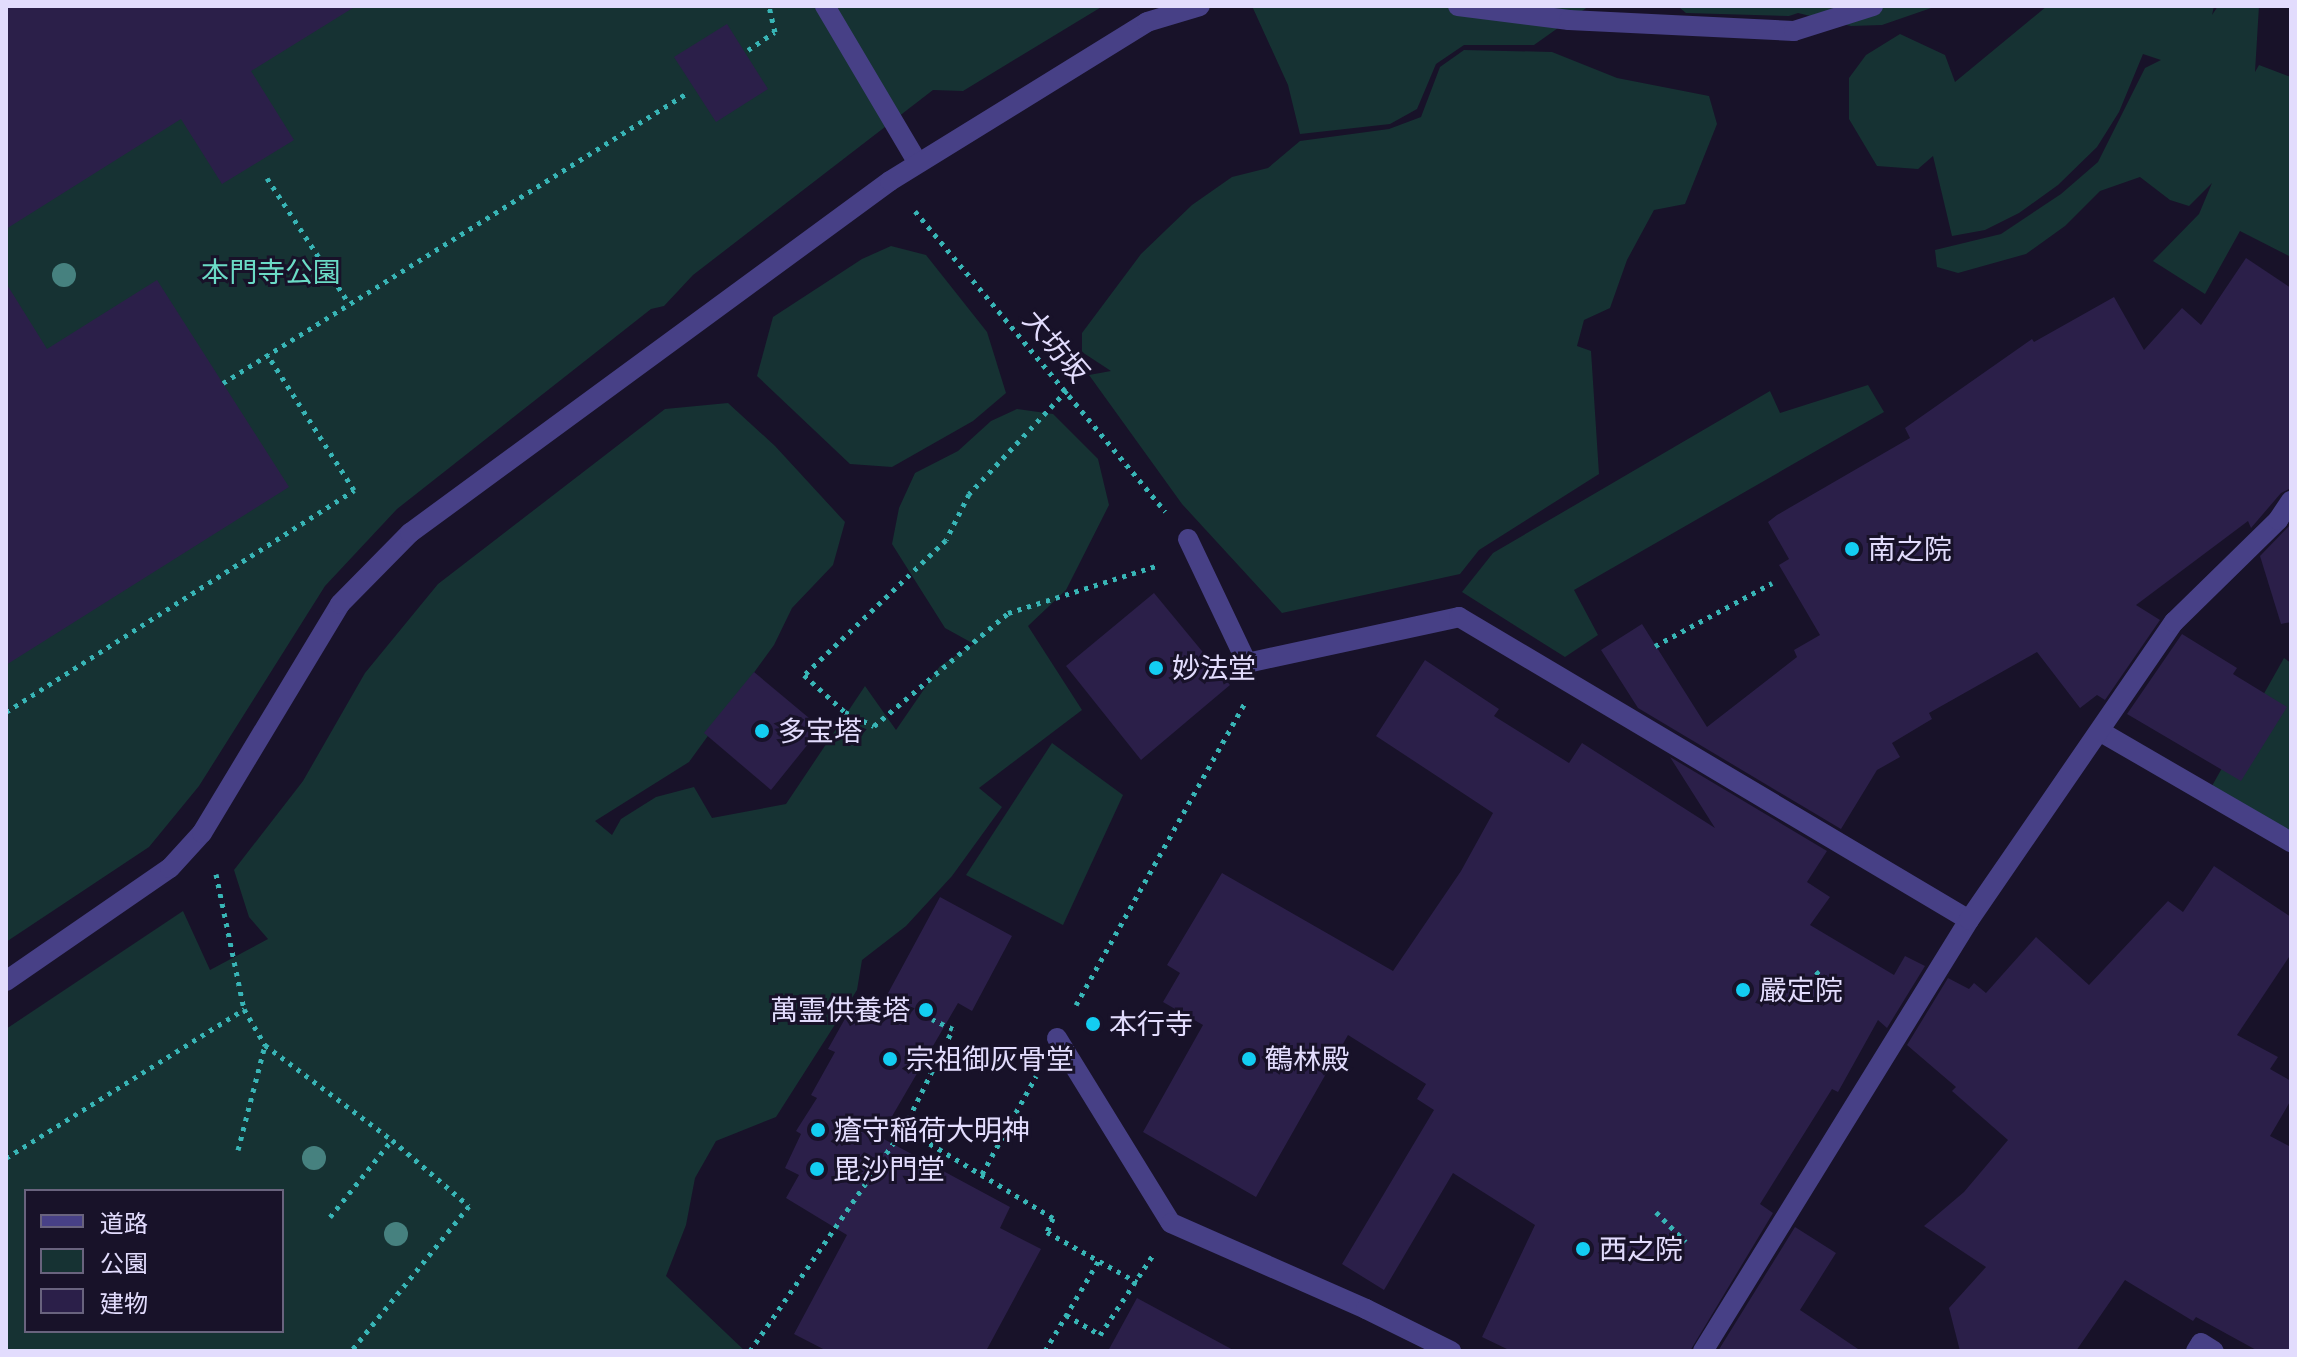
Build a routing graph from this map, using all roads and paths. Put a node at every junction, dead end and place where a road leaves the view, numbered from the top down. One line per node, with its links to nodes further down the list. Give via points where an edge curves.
1 (769, 6): 6 (path, via 775,32)
2 (825, 6): 8 (street)
3 (1200, 6): 8 (street, via 1147,22)
4 (1458, 6): 5 (street, via 1569,20 1794,31)
5 (1873, 6)
6 (748, 50)
7 (689, 92): 11 (path)
8 (918, 163): 10 (street)
9 (267, 178): 11 (path)
10 (890, 181): 14 (path, 大坊坂); 26 (street, via 410,533 340,604 202,833 170,868)
11 (348, 302): 12 (path)
12 (267, 354): 13 (path); 20 (path, via 354,490)
13 (223, 383)
14 (1067, 390): 16 (path, 大坊坂); 16 (path, via 969,494 946,540 804,675 845,712 874,726 1008,613)
15 (2291, 501): 21 (street, via 2174,622)
16 (1193, 548): 19 (street)
17 (1772, 583): 18 (path)
18 (1655, 646)
19 (1247, 663): 24 (street, via 1459,617); 30 (path, via 1252,690)
20 (6, 712)
21 (2101, 732): 22 (street); 24 (street)
22 (2291, 842)
23 (214, 866): 28 (path)
24 (1969, 920): 48 (street)
25 (1816, 971): 27 (path)
26 (6, 981)
27 (1839, 999)
28 (244, 1009): 31 (path); 35 (path)
29 (932, 1019): 32 (path, via 953,1029)
30 (1057, 1038): 36 (path); 39 (street)
31 (265, 1045): 33 (path); 34 (path)
32 (904, 1128): 36 (path); 45 (path)
33 (392, 1140): 38 (path); 44 (path, via 469,1206)
34 (238, 1150)
35 (6, 1158)
36 (982, 1174): 41 (path, via 1053,1218 1047,1232)
37 (1656, 1212): 40 (path)
38 (330, 1217)
39 (1171, 1223): 42 (path); 47 (street)
40 (1686, 1242)
41 (1099, 1260): 42 (path); 43 (path)
42 (1137, 1282): 43 (path, via 1100,1335)
43 (1066, 1315): 46 (path)
44 (351, 1351)
45 (750, 1351)
46 (1045, 1351)
47 (1451, 1351)
48 (1703, 1351)
49 (2196, 1351): 50 (street, via 2201,1343)
50 (2214, 1351)

